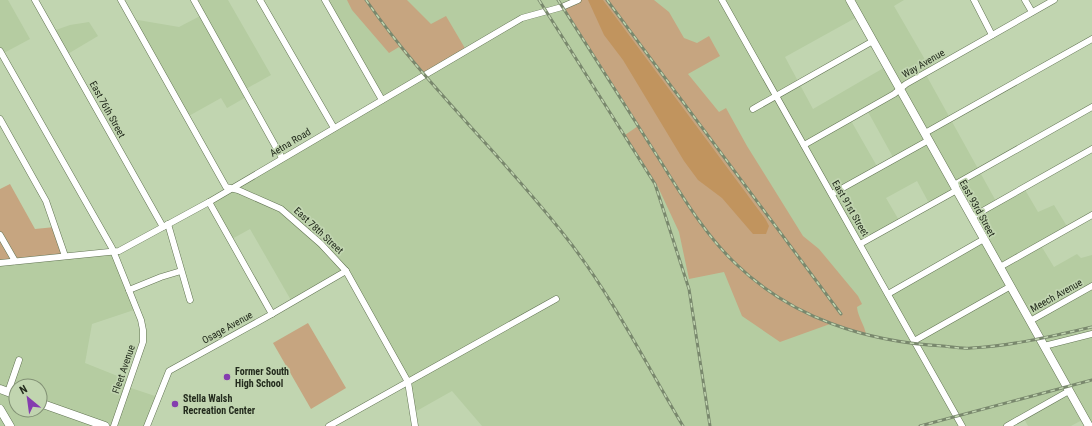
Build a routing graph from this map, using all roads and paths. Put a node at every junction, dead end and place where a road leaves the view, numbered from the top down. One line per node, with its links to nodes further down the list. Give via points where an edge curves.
1 (35, 0): 34 (street, East 76th Street)
2 (121, 0): 29 (street, East 78th Street, via 226,187)
3 (194, 0): 27 (street)
4 (260, 0): 23 (street)
5 (325, 0): 19 (street)
6 (578, 0): 19 (street, Aetna Road, via 522,18)
7 (722, 0): 18 (street, East 91st Street)
8 (850, 0): 15 (main road, East 93rd Street)
9 (974, 0): 13 (street)
10 (1025, 0): 12 (street)
11 (1054, 0): 12 (street, Way Avenue)
12 (1032, 12): 13 (street, Way Avenue)
13 (992, 35): 17 (street, Way Avenue)
14 (1092, 39): 24 (street)
15 (873, 41): 17 (main road, East 93rd Street); 18 (street)
16 (0, 51): 38 (street, Fleet Avenue)
17 (900, 89): 24 (main road, East 93rd Street); 25 (street, Way Avenue)
18 (777, 95): 21 (street); 25 (street, East 91st Street)
19 (382, 100): 23 (street, Aetna Road)
20 (1092, 107): 28 (street)
21 (753, 109)
22 (0, 119): 39 (street, via 46,201)
23 (334, 128): 27 (street, Aetna Road)
24 (927, 136): 28 (main road, East 93rd Street); 30 (street)
25 (804, 145): 30 (street, East 91st Street)
26 (1092, 149): 33 (street)
27 (282, 158): 29 (street, Aetna Road)
28 (955, 188): 33 (main road, East 93rd Street); 37 (street)
29 (231, 189): 31 (street, Aetna Road); 44 (street, East 78th Street, via 281,209 321,244)
30 (832, 194): 37 (street, East 91st Street)
31 (209, 202): 34 (street, Aetna Road); 51 (street)
32 (1092, 215): 42 (street)
33 (972, 218): 36 (main road, East 93rd Street)
34 (165, 226): 38 (street, Aetna Road); 43 (street, East 76th Street)
35 (0, 235): 40 (street)
36 (984, 239): 42 (main road, East 93rd Street); 48 (street)
37 (860, 244): 48 (street, East 91st Street)
38 (113, 252): 39 (street, Aetna Road); 47 (street, Fleet Avenue)
39 (65, 256): 40 (street, Aetna Road)
40 (15, 261): 41 (street, Aetna Road)
41 (0, 263)
42 (1000, 267): 45 (main road, East 93rd Street)
43 (181, 271): 47 (street); 50 (street, East 76th Street)
44 (346, 271): 51 (street, Osage Avenue); 58 (street, East 78th Street)
45 (1011, 286): 52 (main road, East 93rd Street); 54 (street)
46 (1092, 286): 52 (street, Meech Avenue)
47 (129, 290): 64 (street, Fleet Avenue, via 144,330 143,342)
48 (888, 294): 54 (street, East 91st Street)
49 (556, 299): 58 (street)
50 (190, 300)
51 (272, 314): 65 (street, Osage Avenue, via 169,371)
52 (1030, 321): 55 (main road, East 93rd Street)
53 (1092, 334): 55 (street)
54 (914, 341): 68 (street, East 91st Street)
55 (1044, 346): 59 (main road, East 93rd Street)
56 (19, 360): 57 (street)
57 (13, 378)
58 (408, 382): 66 (street); 67 (street, East 78th Street)
59 (1069, 391): 69 (street); 70 (main road, East 93rd Street)
60 (48, 406): 63 (main road)
61 (0, 409): 62 (main road)
62 (5, 422)
63 (105, 426)
64 (114, 426)
65 (148, 426)
66 (329, 426)
67 (415, 426)
68 (962, 426)
69 (1007, 426)
70 (1089, 426)

